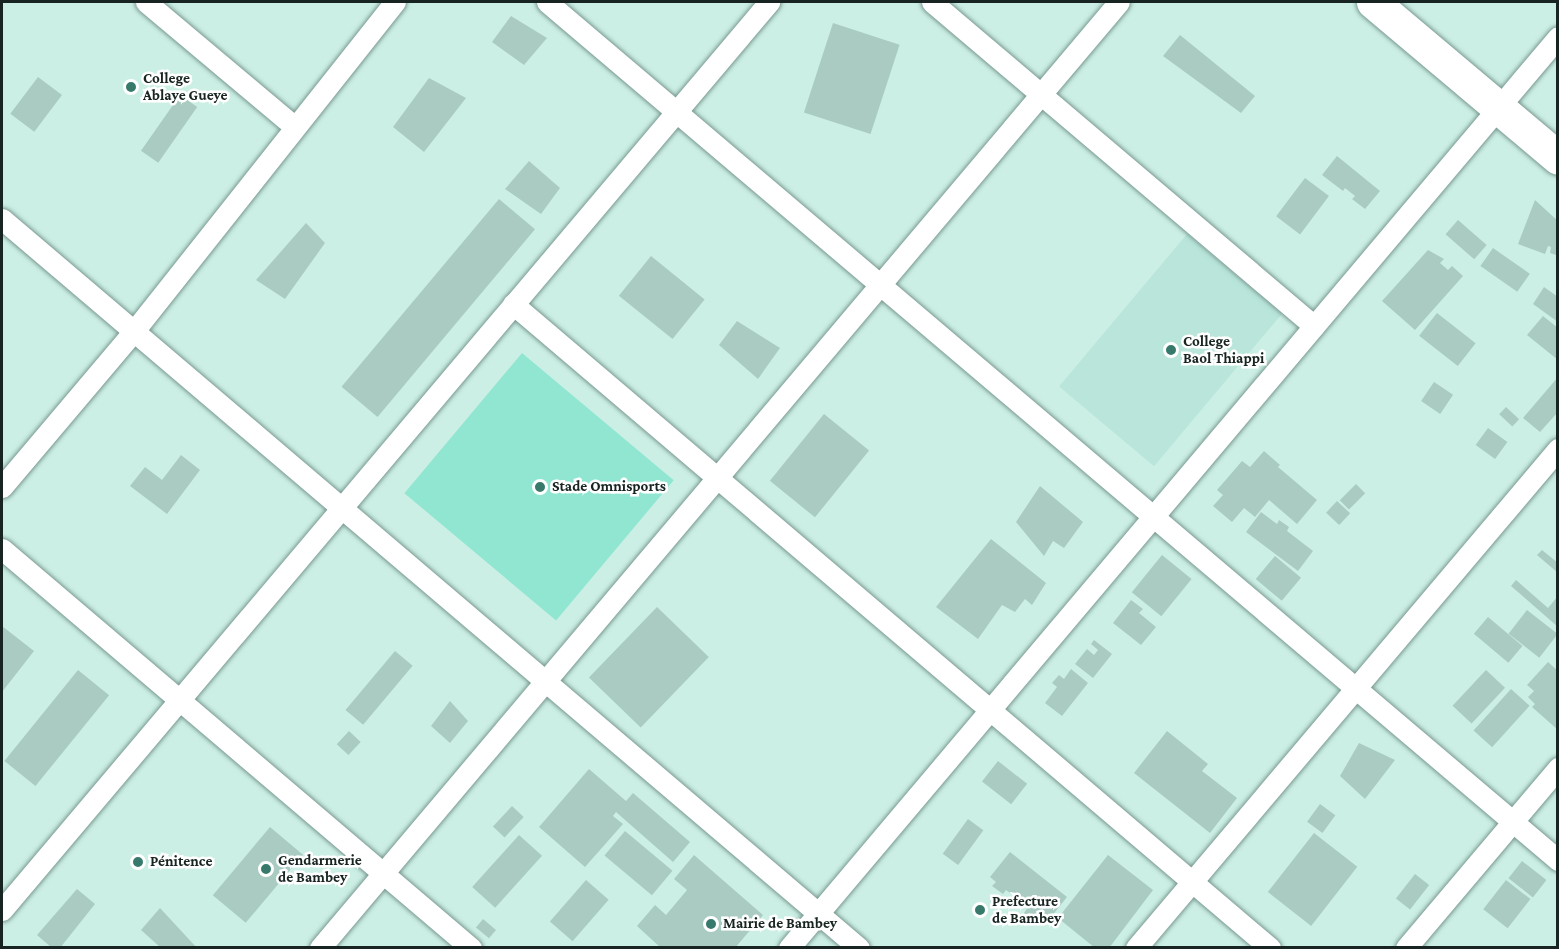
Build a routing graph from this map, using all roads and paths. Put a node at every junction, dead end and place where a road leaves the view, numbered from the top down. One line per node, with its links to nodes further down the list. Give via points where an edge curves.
1 (146, 2): 12 (street)
2 (395, 2): 12 (street)
3 (547, 2): 11 (street)
4 (769, 2): 11 (street)
5 (932, 2): 9 (street)
6 (1119, 2): 9 (street)
7 (1373, 2): 10 (main road)
8 (1557, 37): 10 (street)
9 (1041, 94): 15 (street); 17 (street)
10 (1498, 108): 13 (main road); 17 (street)
11 (676, 112): 15 (street); 16 (street)
12 (295, 127): 18 (street)
13 (1557, 158)
14 (2, 219): 18 (street)
15 (880, 285): 20 (street); 23 (street)
16 (513, 304): 20 (street); 22 (street)
17 (1314, 326): 23 (street)
18 (134, 331): 21 (street); 22 (street)
19 (1557, 449): 26 (street)
20 (717, 478): 25 (street); 28 (street)
21 (2, 487)
22 (341, 508): 25 (street); 27 (street)
23 (1153, 517): 26 (street); 28 (street)
24 (2, 549): 27 (street)
25 (545, 681): 32 (street); 35 (street)
26 (1355, 689): 30 (street); 33 (street)
27 (179, 700): 32 (street); 34 (street)
28 (990, 710): 33 (street); 35 (street)
29 (1557, 768): 30 (street)
30 (1512, 822): 31 (street); 42 (street)
31 (1557, 860)
32 (383, 873): 36 (street); 37 (street)
33 (1192, 881): 40 (street); 41 (street)
34 (2, 910)
35 (818, 913): 38 (street); 39 (street)
36 (320, 948)
37 (471, 948)
38 (789, 948)
39 (859, 948)
40 (1136, 948)
41 (1270, 948)
42 (1406, 948)

